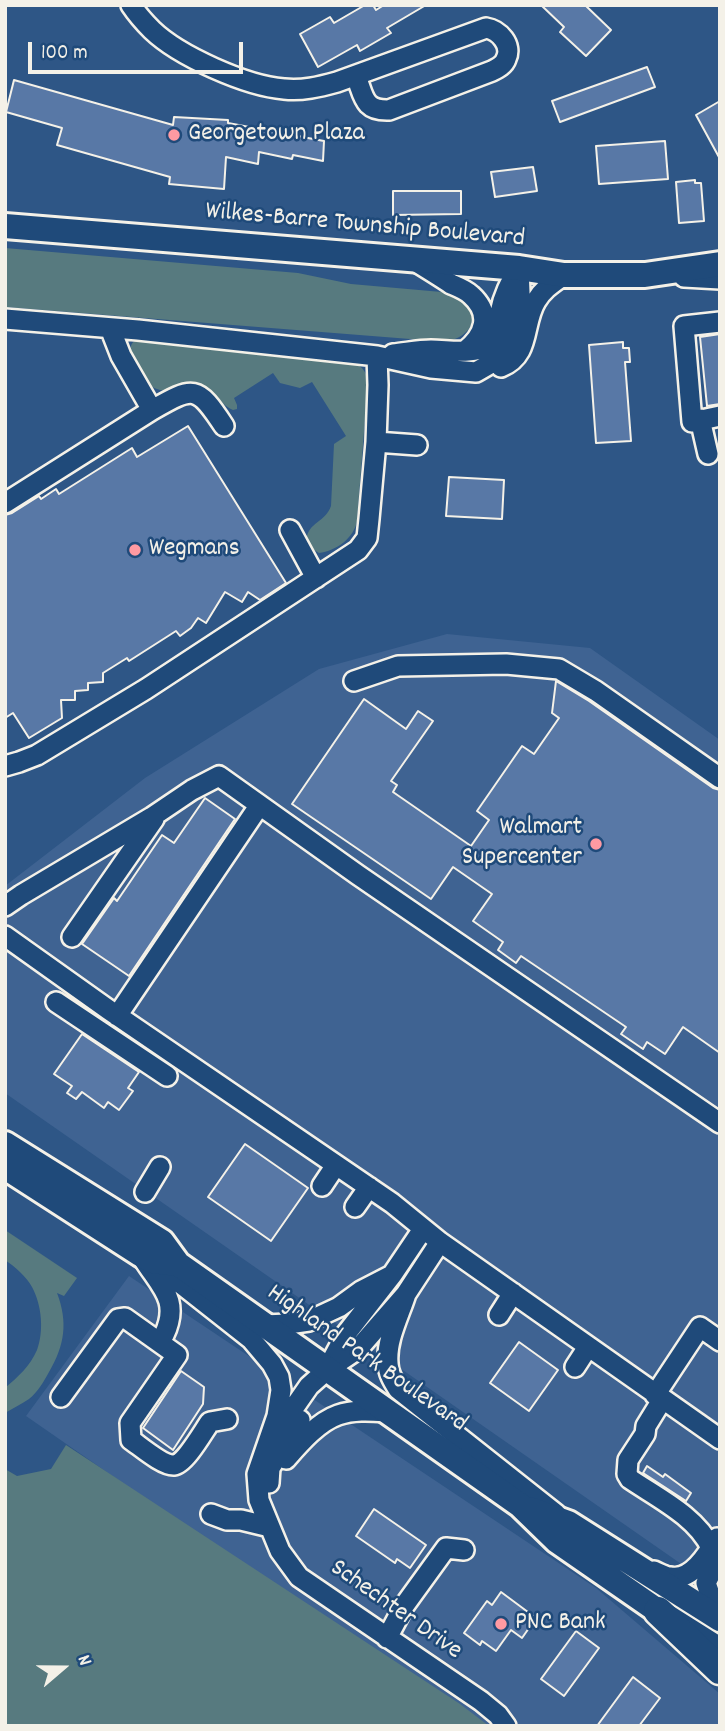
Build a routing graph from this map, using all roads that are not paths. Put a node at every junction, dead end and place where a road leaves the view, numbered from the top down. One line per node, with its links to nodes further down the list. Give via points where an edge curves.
1 (131, 5): 2 (street, via 171,44 234,77 301,90)
2 (356, 76): 2 (street, via 486,28 502,35 508,51 506,60 492,71 389,110 372,108)
3 (5, 226): 4 (main road, Wilkes-Barre Township Boulevard)
4 (412, 260): 6 (main road, Wilkes-Barre Township Boulevard); 13 (street, via 470,294 481,307 484,322 480,336)
5 (720, 264): 8 (main road, Wilkes-Barre Township Boulevard)
6 (519, 268): 7 (main road, Wilkes-Barre Township Boulevard); 13 (street, via 506,290 491,342 483,349); 15 (street, via 520,293 509,344 502,357)
7 (564, 275): 8 (main road, Wilkes-Barre Township Boulevard); 15 (street, via 534,303 521,351 506,365)
8 (645, 275): 9 (street)
9 (720, 279)
10 (5, 319): 12 (street)
11 (720, 322): 17 (street, via 684,326 692,422)
12 (110, 328): 14 (street); 16 (street)
13 (464, 352): 14 (street, via 429,350)
14 (377, 356): 15 (street); 19 (street)
15 (476, 372)
16 (152, 410): 18 (street, via 178,395 195,393); 22 (street)
17 (710, 417): 21 (street)
18 (224, 426)
19 (376, 442): 20 (street); 24 (street, via 366,538 358,550)
20 (417, 445)
21 (708, 454)
22 (5, 503)
23 (290, 530): 24 (street)
24 (316, 578): 26 (street, via 59,742)
25 (354, 681): 27 (street, via 398,666 506,664 559,669)
26 (5, 766)
27 (720, 778)
28 (259, 806): 29 (street, via 219,776); 34 (street); 36 (street)
29 (158, 813): 30 (street); 32 (street)
30 (5, 906)
31 (5, 936): 34 (street, via 27,962)
32 (72, 937)
33 (56, 1002): 35 (street)
34 (117, 1016): 35 (street)
35 (172, 1068): 38 (street)
36 (720, 1123)
37 (5, 1144): 48 (main road, Highland Park Boulevard, via 162,1242)
38 (336, 1165): 41 (street); 42 (street)
39 (5, 1167): 47 (main road, Highland Park Boulevard)
40 (160, 1167): 43 (street)
41 (322, 1186)
42 (369, 1187): 44 (street); 45 (street)
43 (145, 1192)
44 (355, 1207)
45 (423, 1229): 46 (street); 49 (street, Schechter Drive)
46 (440, 1242): 50 (street); 51 (street)
47 (146, 1257): 48 (main road, Highland Park Boulevard); 55 (street, via 170,1301); 64 (street, Schechter Drive, via 251,1339 279,1377 277,1416)
48 (178, 1264): 53 (main road, Highland Park Boulevard)
49 (391, 1275): 53 (street, via 309,1321); 58 (street, Schechter Drive, via 346,1334)
50 (513, 1293): 52 (street); 56 (street)
51 (407, 1294): 58 (street, via 358,1349); 67 (street, via 387,1364 398,1389)
52 (499, 1315)
53 (264, 1325): 58 (main road, Highland Park Boulevard)
54 (720, 1341): 60 (street, via 700,1327)
55 (167, 1342): 59 (street, via 125,1318 118,1319); 62 (street, via 177,1355 130,1423 131,1440 175,1465 183,1461 210,1422)
56 (589, 1347): 57 (street); 60 (street)
57 (575, 1367)
58 (327, 1370): 61 (main road, Highland Park Boulevard); 64 (street, Schechter Drive)
59 (61, 1397)
60 (659, 1397): 63 (street); 70 (street, via 645,1434 628,1460 627,1474)
61 (391, 1413): 64 (street, via 364,1410 338,1415 316,1429); 65 (main road, Highland Park Boulevard)
62 (227, 1419)
63 (720, 1439)
64 (263, 1480): 68 (street, Schechter Drive, via 259,1500)
65 (520, 1505): 67 (main road, Highland Park Boulevard); 73 (main road, Highland Park Boulevard, via 556,1541)
66 (211, 1514): 68 (street)
67 (568, 1523): 71 (main road, Highland Park Boulevard)
68 (270, 1527): 75 (street, Schechter Drive, via 299,1577)
69 (450, 1544): 75 (street, via 411,1589)
70 (717, 1546): 71 (street, via 680,1577 669,1577); 72 (street, via 706,1583)
71 (618, 1554): 74 (main road, Highland Park Boulevard)
72 (720, 1608)
73 (658, 1611): 76 (main road, Highland Park Boulevard); 77 (highway)
74 (720, 1619)
75 (387, 1638): 78 (street, Schechter Drive, via 481,1701)
76 (720, 1650)
77 (720, 1670)
78 (506, 1726)

